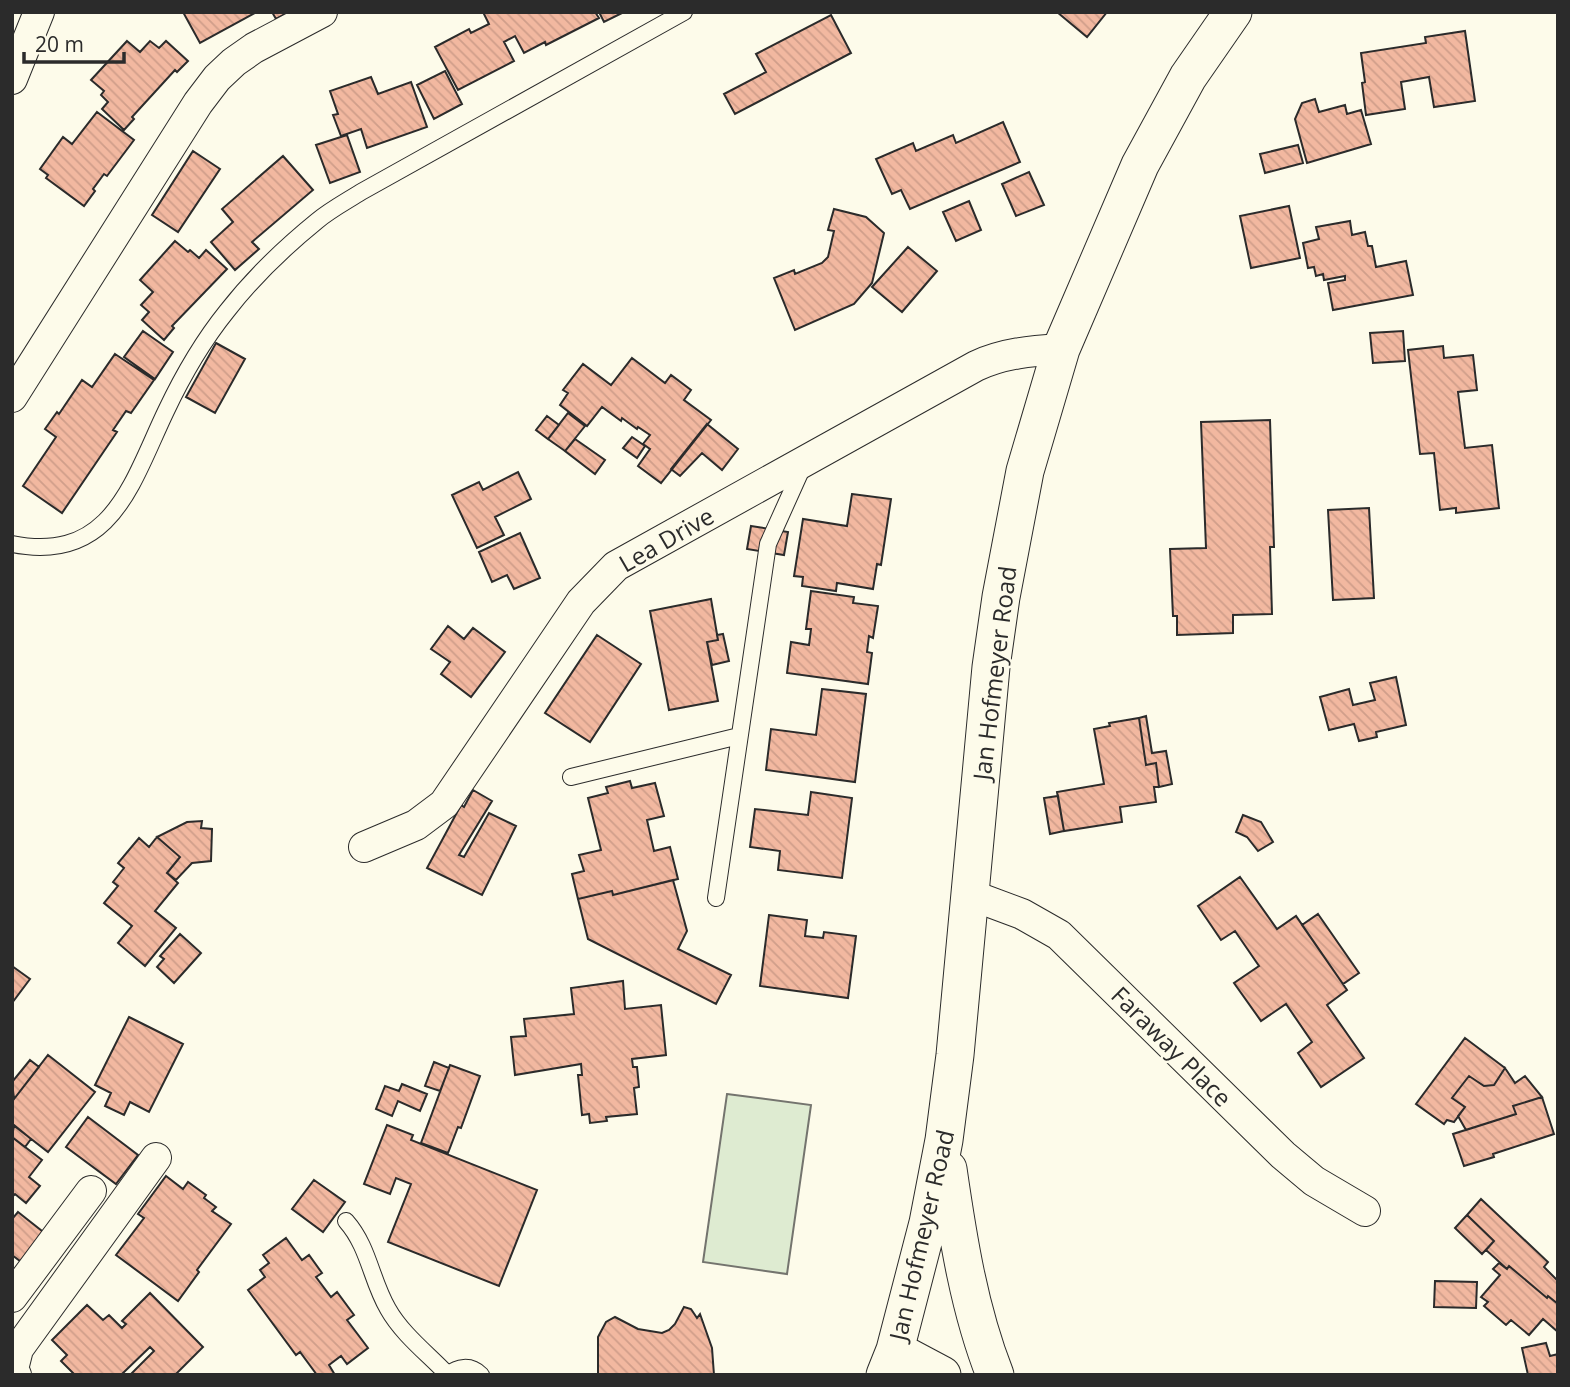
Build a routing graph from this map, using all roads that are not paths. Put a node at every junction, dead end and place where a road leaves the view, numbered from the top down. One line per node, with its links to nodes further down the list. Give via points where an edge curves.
1 (39, 12): 5 (street)
2 (322, 12): 7 (street, via 254,48 217,78)
3 (684, 12): 9 (lane, via 318,220 254,280 194,356 117,510 101,526 57,548)
4 (1233, 12): 6 (street, Jan Hofmeyer Road, via 1188,77 1140,165)
5 (12, 79)
6 (1061, 349): 8 (street, Lea Drive, via 995,357); 13 (street, Jan Hofmeyer Road, via 1025,471 1000,597)
7 (12, 397)
8 (807, 460): 10 (lane, via 768,544); 12 (street, Lea Drive, via 616,566 581,602 444,804 416,825)
9 (12, 544)
10 (739, 736): 11 (lane); 14 (lane)
11 (571, 777)
12 (364, 847)
13 (971, 895): 15 (street, Jan Hofmeyer Road); 18 (street, Faraway Place, via 1022,914 1059,935 1283,1155 1314,1181)
14 (716, 898)
15 (944, 1140): 21 (street, Jan Hofmeyer Road, via 928,1223); 26 (street, via 962,1256)
16 (156, 1158): 23 (street, via 18,1349 13,1368)
17 (91, 1191): 20 (street)
18 (1365, 1211)
19 (346, 1221): 22 (lane, via 366,1250 389,1312)
20 (12, 1297)
21 (890, 1362): 25 (street)
22 (447, 1374): 24 (lane, via 467,1367)
23 (16, 1375)
24 (481, 1375)
25 (942, 1375)
26 (995, 1375)

